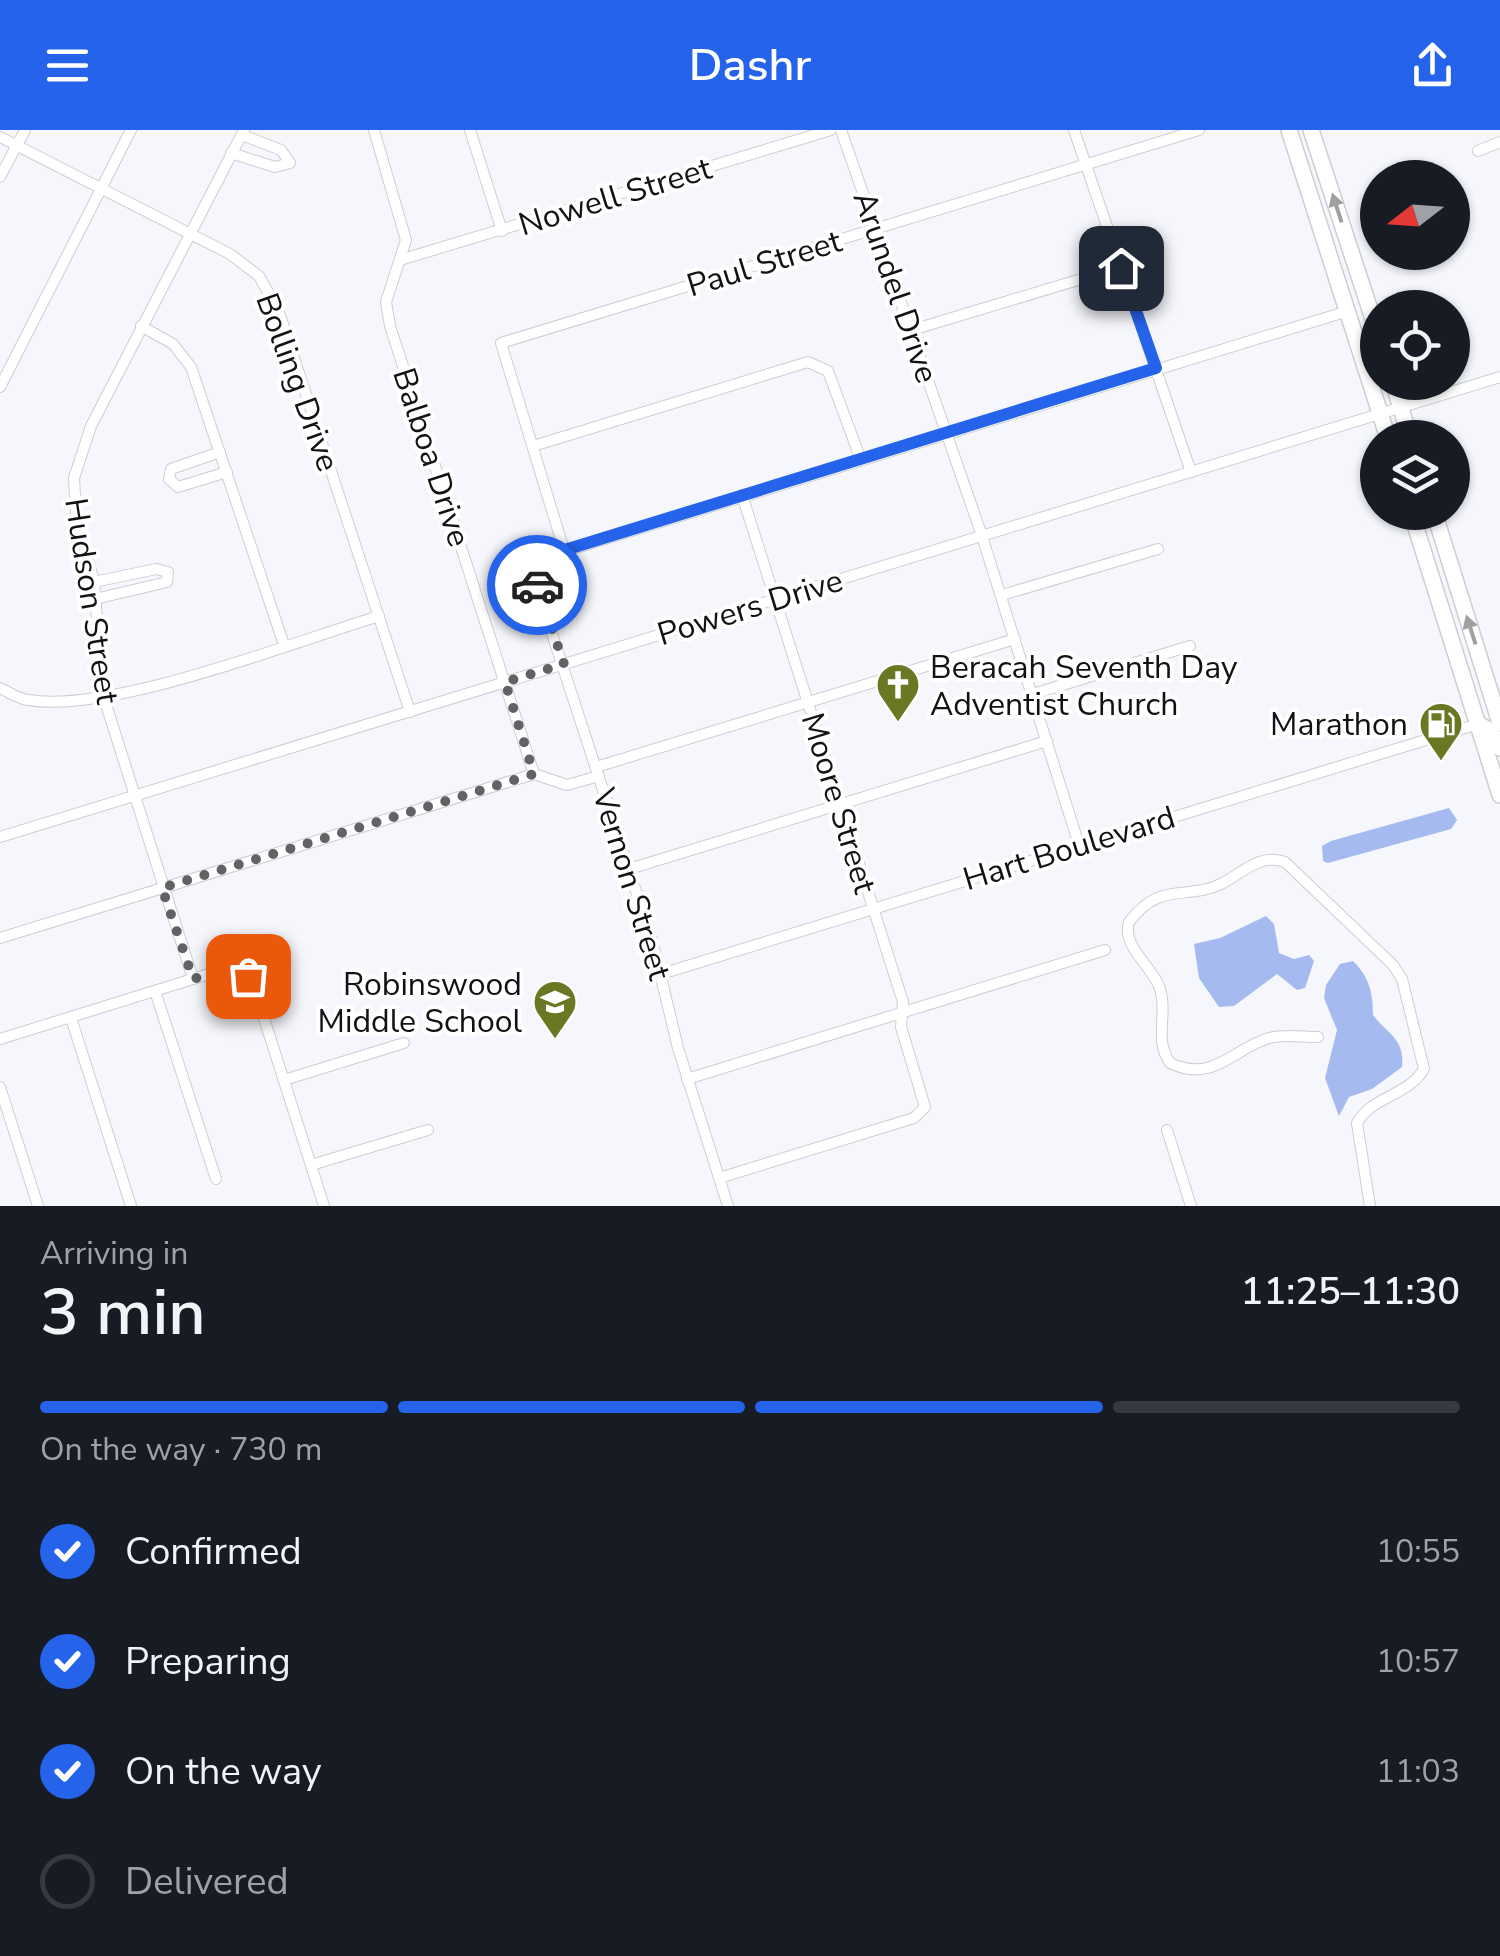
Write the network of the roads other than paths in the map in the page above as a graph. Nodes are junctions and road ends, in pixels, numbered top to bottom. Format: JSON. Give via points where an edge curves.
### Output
{"nodes":[{"id":1,"x":25,"y":130,"type":"edge"},
{"id":2,"x":132,"y":130,"type":"edge"},
{"id":3,"x":374,"y":130,"type":"edge"},
{"id":4,"x":470,"y":130,"type":"edge"},
{"id":5,"x":830,"y":130,"type":"edge"},
{"id":6,"x":841,"y":130,"type":"edge"},
{"id":7,"x":1074,"y":130,"type":"edge"},
{"id":8,"x":1199,"y":130,"type":"edge"},
{"id":9,"x":1289,"y":130,"type":"edge"},
{"id":10,"x":1311,"y":130,"type":"edge"},
{"id":11,"x":243,"y":132,"type":"edge"},
{"id":12,"x":0,"y":137,"type":"edge"},
{"id":13,"x":1500,"y":142,"type":"edge"},
{"id":14,"x":18,"y":146,"type":"junction"},
{"id":15,"x":1478,"y":151,"type":"dead end"},
{"id":16,"x":232,"y":153,"type":"junction"},
{"id":17,"x":1086,"y":165,"type":"junction"},
{"id":18,"x":0,"y":177,"type":"edge"},
{"id":19,"x":100,"y":187,"type":"junction"},
{"id":20,"x":876,"y":229,"type":"junction"},
{"id":21,"x":502,"y":231,"type":"junction"},
{"id":22,"x":189,"y":232,"type":"junction"},
{"id":23,"x":400,"y":260,"type":"junction"},
{"id":24,"x":1121,"y":268,"type":"junction"},
{"id":25,"x":1364,"y":290,"type":"edge"},
{"id":26,"x":1348,"y":311,"type":"junction"},
{"id":27,"x":141,"y":326,"type":"junction"},
{"id":28,"x":912,"y":330,"type":"junction"},
{"id":29,"x":1156,"y":368,"type":"junction"},
{"id":30,"x":1500,"y":377,"type":"edge"},
{"id":31,"x":0,"y":387,"type":"edge"},
{"id":32,"x":1399,"y":400,"type":"edge"},
{"id":33,"x":1401,"y":408,"type":"junction"},
{"id":34,"x":1380,"y":414,"type":"junction"},
{"id":35,"x":1382,"y":420,"type":"edge"},
{"id":36,"x":1405,"y":420,"type":"edge"},
{"id":37,"x":948,"y":433,"type":"junction"},
{"id":38,"x":533,"y":446,"type":"junction"},
{"id":39,"x":220,"y":452,"type":"junction"},
{"id":40,"x":861,"y":460,"type":"junction"},
{"id":41,"x":228,"y":472,"type":"junction"},
{"id":42,"x":1190,"y":472,"type":"junction"},
{"id":43,"x":742,"y":496,"type":"junction"},
{"id":44,"x":1417,"y":530,"type":"edge"},
{"id":45,"x":1440,"y":530,"type":"edge"},
{"id":46,"x":982,"y":535,"type":"junction"},
{"id":47,"x":1158,"y":548,"type":"dead end"},
{"id":48,"x":564,"y":550,"type":"junction"},
{"id":49,"x":94,"y":582,"type":"junction"},
{"id":50,"x":1002,"y":595,"type":"junction"},
{"id":51,"x":775,"y":599,"type":"junction"},
{"id":52,"x":95,"y":600,"type":"junction"},
{"id":53,"x":378,"y":616,"type":"junction"},
{"id":54,"x":1015,"y":639,"type":"junction"},
{"id":55,"x":284,"y":645,"type":"junction"},
{"id":56,"x":1190,"y":646,"type":"dead end"},
{"id":57,"x":1455,"y":651,"type":"junction"},
{"id":58,"x":564,"y":664,"type":"junction"},
{"id":59,"x":505,"y":682,"type":"junction"},
{"id":60,"x":0,"y":688,"type":"edge"},
{"id":61,"x":1032,"y":694,"type":"junction"},
{"id":62,"x":103,"y":696,"type":"junction"},
{"id":63,"x":808,"y":702,"type":"junction"},
{"id":64,"x":410,"y":712,"type":"junction"},
{"id":65,"x":1499,"y":719,"type":"edge"},
{"id":66,"x":1478,"y":724,"type":"junction"},
{"id":67,"x":1047,"y":741,"type":"junction"},
{"id":68,"x":1500,"y":748,"type":"edge"},
{"id":69,"x":598,"y":772,"type":"junction"},
{"id":70,"x":534,"y":774,"type":"junction"},
{"id":71,"x":1500,"y":795,"type":"edge"},
{"id":72,"x":133,"y":797,"type":"junction"},
{"id":73,"x":840,"y":806,"type":"junction"},
{"id":74,"x":0,"y":837,"type":"edge"},
{"id":75,"x":1078,"y":845,"type":"junction"},
{"id":76,"x":629,"y":868,"type":"junction"},
{"id":77,"x":162,"y":888,"type":"junction"},
{"id":78,"x":872,"y":908,"type":"junction"},
{"id":79,"x":0,"y":938,"type":"edge"},
{"id":80,"x":1106,"y":950,"type":"dead end"},
{"id":81,"x":662,"y":974,"type":"junction"},
{"id":82,"x":193,"y":979,"type":"junction"},
{"id":83,"x":155,"y":991,"type":"junction"},
{"id":84,"x":902,"y":1014,"type":"junction"},
{"id":85,"x":70,"y":1018,"type":"junction"},
{"id":86,"x":1318,"y":1036,"type":"dead end"},
{"id":87,"x":0,"y":1040,"type":"edge"},
{"id":88,"x":404,"y":1043,"type":"dead end"},
{"id":89,"x":686,"y":1079,"type":"junction"},
{"id":90,"x":284,"y":1080,"type":"junction"},
{"id":91,"x":0,"y":1087,"type":"edge"},
{"id":92,"x":428,"y":1130,"type":"dead end"},
{"id":93,"x":1167,"y":1130,"type":"dead end"},
{"id":94,"x":312,"y":1166,"type":"junction"},
{"id":95,"x":718,"y":1178,"type":"junction"},
{"id":96,"x":216,"y":1179,"type":"dead end"},
{"id":97,"x":1187,"y":1205,"type":"edge"},
{"id":98,"x":38,"y":1206,"type":"edge"},
{"id":99,"x":131,"y":1206,"type":"edge"},
{"id":100,"x":324,"y":1206,"type":"edge"},
{"id":101,"x":728,"y":1206,"type":"edge"},
{"id":102,"x":1370,"y":1206,"type":"edge"}],
"edges":[{"from":1,"to":14,"type":"street"},
{"from":2,"to":19,"type":"street"},
{"from":3,"to":23,"type":"street","name":"Balboa Drive","via":[[403,218]]},
{"from":4,"to":21,"type":"street"},
{"from":5,"to":21,"type":"street","name":"Nowell Street"},
{"from":6,"to":20,"type":"street","name":"Arundel Drive"},
{"from":7,"to":17,"type":"street"},
{"from":8,"to":17,"type":"street","name":"Paul Street"},
{"from":9,"to":26,"type":"highway"},
{"from":25,"to":10,"type":"highway","one_way":true},
{"from":11,"to":16,"type":"street","name":"Hudson Street"},
{"from":11,"to":16,"type":"street","via":[[282,150],[290,163],[275,167]]},
{"from":12,"to":14,"type":"street","name":"Bolling Drive"},
{"from":13,"to":15,"type":"street"},
{"from":14,"to":18,"type":"street"},
{"from":14,"to":19,"type":"street","name":"Bolling Drive"},
{"from":16,"to":22,"type":"street","name":"Hudson Street"},
{"from":17,"to":20,"type":"street","name":"Paul Street"},
{"from":17,"to":24,"type":"street"},
{"from":19,"to":22,"type":"street","name":"Bolling Drive"},
{"from":19,"to":31,"type":"street"},
{"from":20,"to":28,"type":"street","name":"Arundel Drive"},
{"from":20,"to":38,"type":"street","name":"Paul Street","via":[[501,343]]},
{"from":21,"to":23,"type":"street","name":"Nowell Street"},
{"from":22,"to":27,"type":"street","name":"Hudson Street"},
{"from":22,"to":53,"type":"street","name":"Bolling Drive","via":[[259,276],[279,312]]},
{"from":23,"to":59,"type":"street","name":"Balboa Drive","via":[[386,302],[390,326]]},
{"from":24,"to":28,"type":"street"},
{"from":24,"to":29,"type":"street"},
{"from":26,"to":29,"type":"street"},
{"from":26,"to":34,"type":"highway"},
{"from":27,"to":39,"type":"street","via":[[173,344],[191,367]]},
{"from":27,"to":49,"type":"street","name":"Hudson Street","via":[[91,426],[74,478],[76,515]]},
{"from":28,"to":37,"type":"street","name":"Arundel Drive"},
{"from":29,"to":37,"type":"street"},
{"from":29,"to":42,"type":"street"},
{"from":30,"to":33,"type":"street","name":"Powers Drive"},
{"from":32,"to":33,"type":"highway"},
{"from":33,"to":34,"type":"street","name":"Powers Drive"},
{"from":33,"to":36,"type":"highway"},
{"from":34,"to":35,"type":"highway"},
{"from":34,"to":42,"type":"street","name":"Powers Drive"},
{"from":37,"to":40,"type":"street"},
{"from":37,"to":46,"type":"street","name":"Arundel Drive"},
{"from":38,"to":40,"type":"street","via":[[808,362],[828,371]]},
{"from":38,"to":48,"type":"street"},
{"from":39,"to":41,"type":"street"},
{"from":39,"to":41,"type":"street","via":[[171,470],[169,479],[178,487]]},
{"from":40,"to":43,"type":"street"},
{"from":41,"to":55,"type":"street"},
{"from":42,"to":46,"type":"street","name":"Powers Drive"},
{"from":43,"to":48,"type":"street"},
{"from":43,"to":51,"type":"street","name":"Moore Street"},
{"from":44,"to":57,"type":"highway"},
{"from":65,"to":45,"type":"highway","one_way":true},
{"from":46,"to":50,"type":"street","name":"Arundel Drive"},
{"from":46,"to":51,"type":"street","name":"Powers Drive"},
{"from":47,"to":50,"type":"street"},
{"from":48,"to":58,"type":"street","name":"Vernon Street","via":[[534,564]]},
{"from":49,"to":52,"type":"street","name":"Hudson Street"},
{"from":49,"to":52,"type":"street","via":[[168,572],[167,582]]},
{"from":50,"to":54,"type":"street","name":"Arundel Drive"},
{"from":51,"to":58,"type":"street","name":"Powers Drive"},
{"from":51,"to":63,"type":"street","name":"Moore Street"},
{"from":52,"to":62,"type":"street","name":"Hudson Street"},
{"from":53,"to":55,"type":"street"},
{"from":53,"to":64,"type":"street","name":"Bolling Drive"},
{"from":54,"to":61,"type":"street","name":"Arundel Drive"},
{"from":54,"to":63,"type":"street"},
{"from":55,"to":62,"type":"street"},
{"from":56,"to":61,"type":"street"},
{"from":57,"to":65,"type":"highway","via":[[1484,708]]},
{"from":57,"to":66,"type":"highway"},
{"from":58,"to":59,"type":"street","name":"Powers Drive"},
{"from":58,"to":69,"type":"street","name":"Vernon Street"},
{"from":59,"to":64,"type":"street","name":"Powers Drive"},
{"from":59,"to":70,"type":"street","name":"Balboa Drive"},
{"from":60,"to":62,"type":"street","via":[[27,700]]},
{"from":61,"to":67,"type":"street","name":"Arundel Drive"},
{"from":62,"to":72,"type":"street","name":"Hudson Street"},
{"from":63,"to":69,"type":"street"},
{"from":63,"to":73,"type":"street","name":"Moore Street"},
{"from":64,"to":72,"type":"street","name":"Powers Drive"},
{"from":66,"to":68,"type":"highway"},
{"from":66,"to":71,"type":"highway"},
{"from":66,"to":75,"type":"street","name":"Hart Boulevard"},
{"from":67,"to":73,"type":"street"},
{"from":67,"to":75,"type":"street","name":"Arundel Drive"},
{"from":69,"to":70,"type":"street","via":[[567,785]]},
{"from":69,"to":76,"type":"street","name":"Vernon Street"},
{"from":70,"to":77,"type":"street"},
{"from":72,"to":74,"type":"street","name":"Powers Drive"},
{"from":72,"to":77,"type":"street","name":"Hudson Street"},
{"from":73,"to":76,"type":"street"},
{"from":73,"to":78,"type":"street","name":"Moore Street"},
{"from":75,"to":78,"type":"street","name":"Hart Boulevard"},
{"from":76,"to":81,"type":"street","name":"Vernon Street"},
{"from":77,"to":79,"type":"street"},
{"from":77,"to":82,"type":"street","name":"Hudson Street"},
{"from":78,"to":81,"type":"street","name":"Hart Boulevard"},
{"from":78,"to":84,"type":"street","name":"Moore Street"},
{"from":80,"to":84,"type":"street"},
{"from":81,"to":89,"type":"street","name":"Vernon Street"},
{"from":82,"to":83,"type":"street"},
{"from":82,"to":90,"type":"street","via":[[226,969],[242,972],[254,986]]},
{"from":83,"to":85,"type":"street"},
{"from":83,"to":96,"type":"street"},
{"from":84,"to":89,"type":"street"},
{"from":84,"to":95,"type":"street","name":"Moore Street","via":[[924,1112]]},
{"from":85,"to":87,"type":"street"},
{"from":85,"to":99,"type":"street"},
{"from":86,"to":102,"type":"street","via":[[1262,1040],[1222,1064],[1170,1063],[1160,1043],[1162,994],[1129,939],[1128,922],[1165,892],[1209,888],[1274,858],[1393,965],[1424,1069],[1407,1088],[1370,1106],[1358,1124]]},
{"from":88,"to":90,"type":"street"},
{"from":89,"to":95,"type":"street","name":"Vernon Street"},
{"from":90,"to":94,"type":"street"},
{"from":91,"to":98,"type":"street"},
{"from":92,"to":94,"type":"street"},
{"from":93,"to":97,"type":"street"},
{"from":94,"to":100,"type":"street"},
{"from":95,"to":101,"type":"street","name":"Vernon Street"}]}
